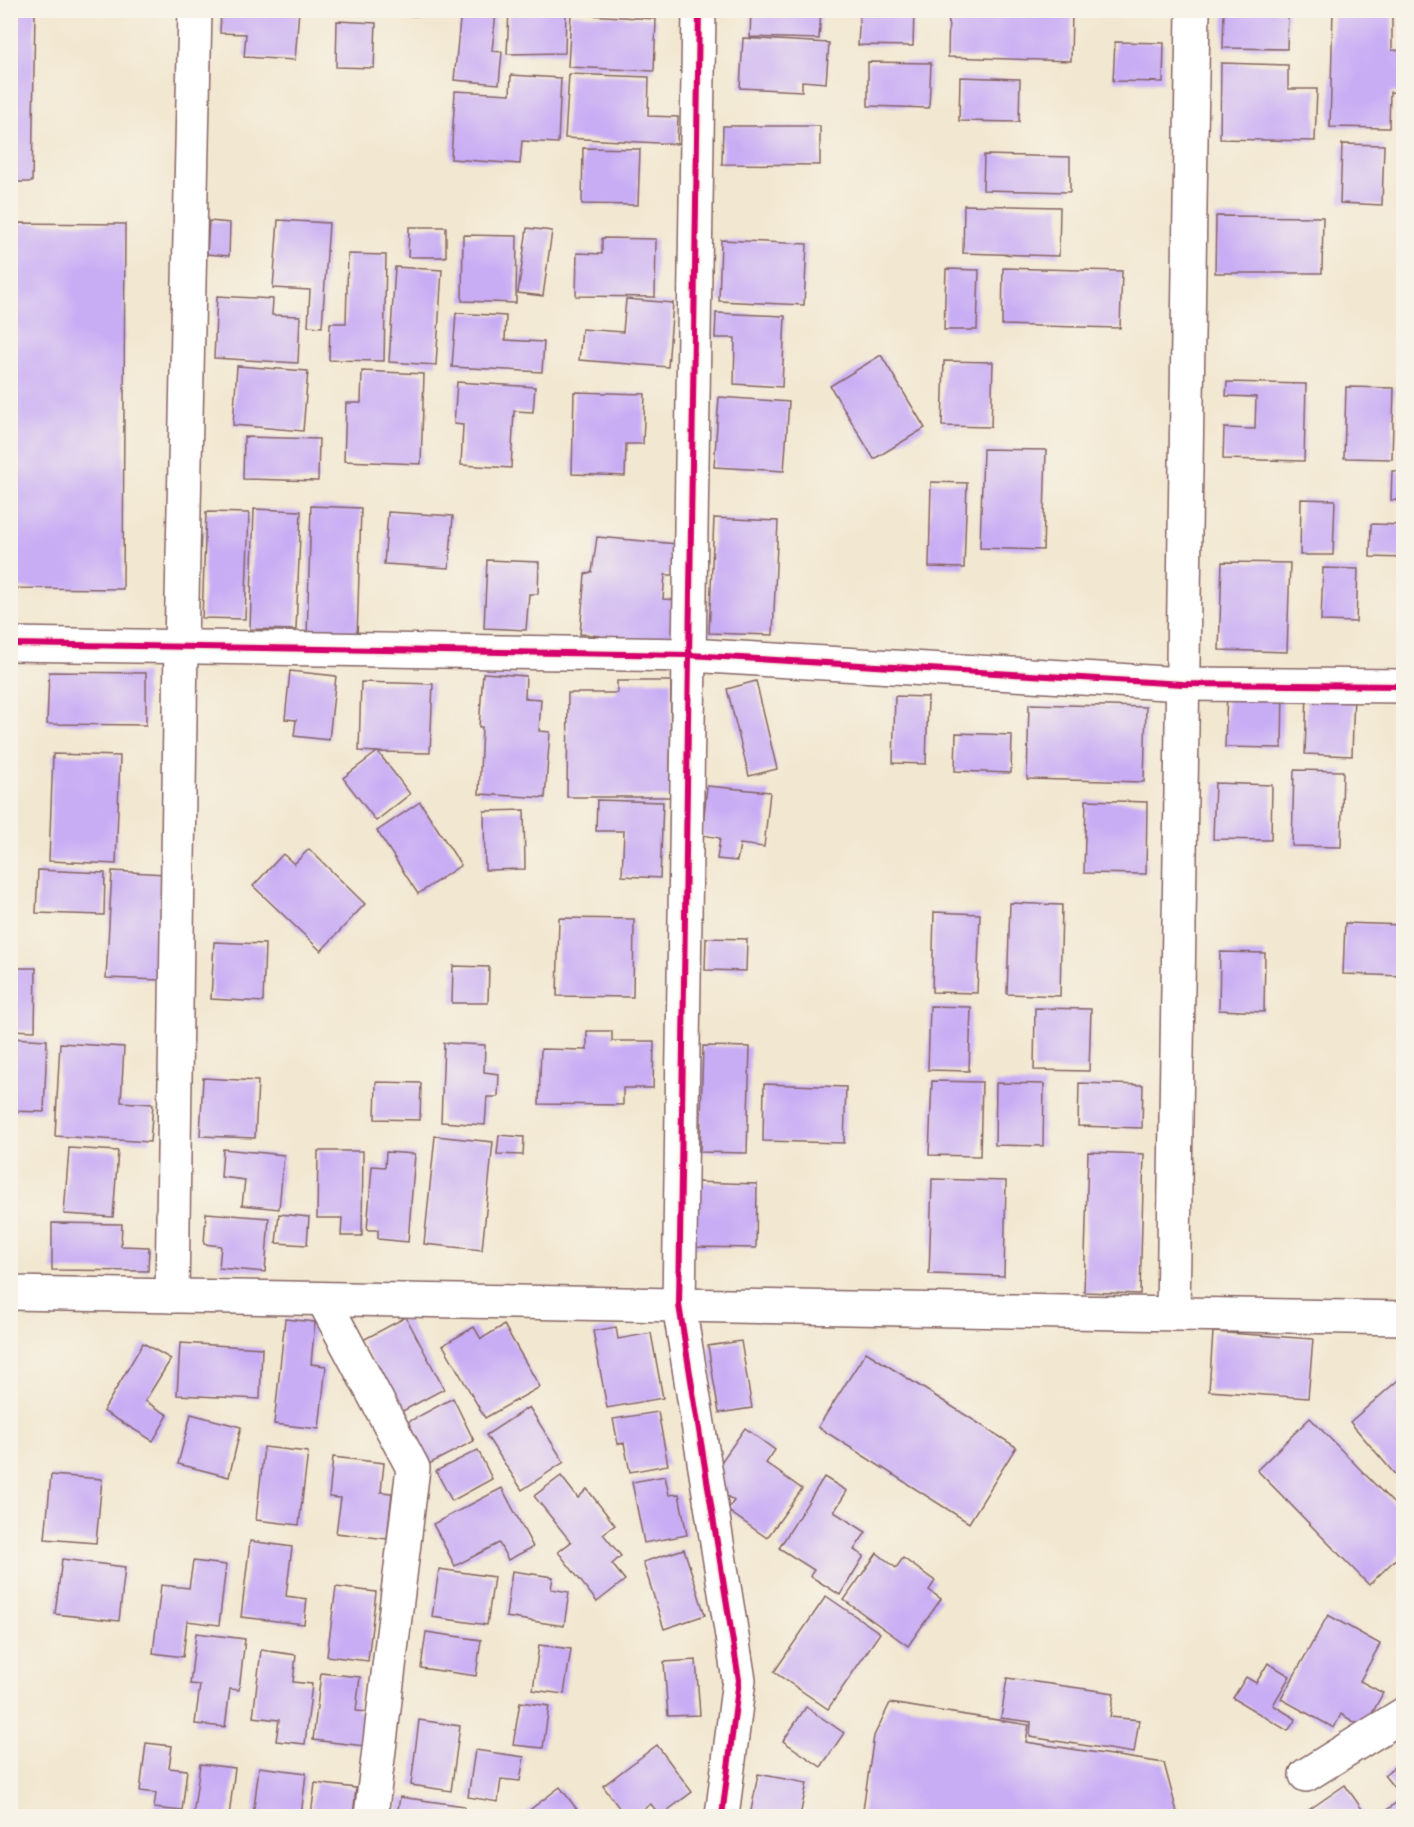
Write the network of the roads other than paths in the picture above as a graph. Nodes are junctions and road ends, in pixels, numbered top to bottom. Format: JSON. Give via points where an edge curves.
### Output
{"nodes":[{"id":1,"x":195,"y":10,"type":"edge"},
{"id":2,"x":699,"y":10,"type":"edge"},
{"id":3,"x":1193,"y":10,"type":"edge"},
{"id":4,"x":10,"y":644,"type":"edge"},
{"id":5,"x":181,"y":645,"type":"junction"},
{"id":6,"x":689,"y":655,"type":"junction"},
{"id":7,"x":1183,"y":684,"type":"junction"},
{"id":8,"x":1404,"y":686,"type":"edge"},
{"id":9,"x":10,"y":1293,"type":"edge"},
{"id":10,"x":172,"y":1296,"type":"junction"},
{"id":11,"x":323,"y":1299,"type":"junction"},
{"id":12,"x":679,"y":1305,"type":"junction"},
{"id":13,"x":1173,"y":1314,"type":"junction"},
{"id":14,"x":1404,"y":1318,"type":"edge"},
{"id":15,"x":1404,"y":1713,"type":"edge"},
{"id":16,"x":1306,"y":1775,"type":"dead end"},
{"id":17,"x":371,"y":1816,"type":"edge"},
{"id":18,"x":722,"y":1816,"type":"edge"}],
"edges":[{"from":1,"to":5,"type":"street"},
{"from":2,"to":6,"type":"street"},
{"from":3,"to":7,"type":"street"},
{"from":4,"to":5,"type":"street"},
{"from":5,"to":6,"type":"street"},
{"from":5,"to":10,"type":"street"},
{"from":6,"to":7,"type":"street"},
{"from":6,"to":12,"type":"street"},
{"from":7,"to":8,"type":"street"},
{"from":7,"to":13,"type":"street"},
{"from":9,"to":10,"type":"street"},
{"from":10,"to":11,"type":"street"},
{"from":11,"to":12,"type":"street"},
{"from":11,"to":17,"type":"street","via":[[413,1468]]},
{"from":12,"to":13,"type":"street"},
{"from":12,"to":18,"type":"street","via":[[739,1680]]},
{"from":13,"to":14,"type":"street"},
{"from":15,"to":16,"type":"street"}]}
